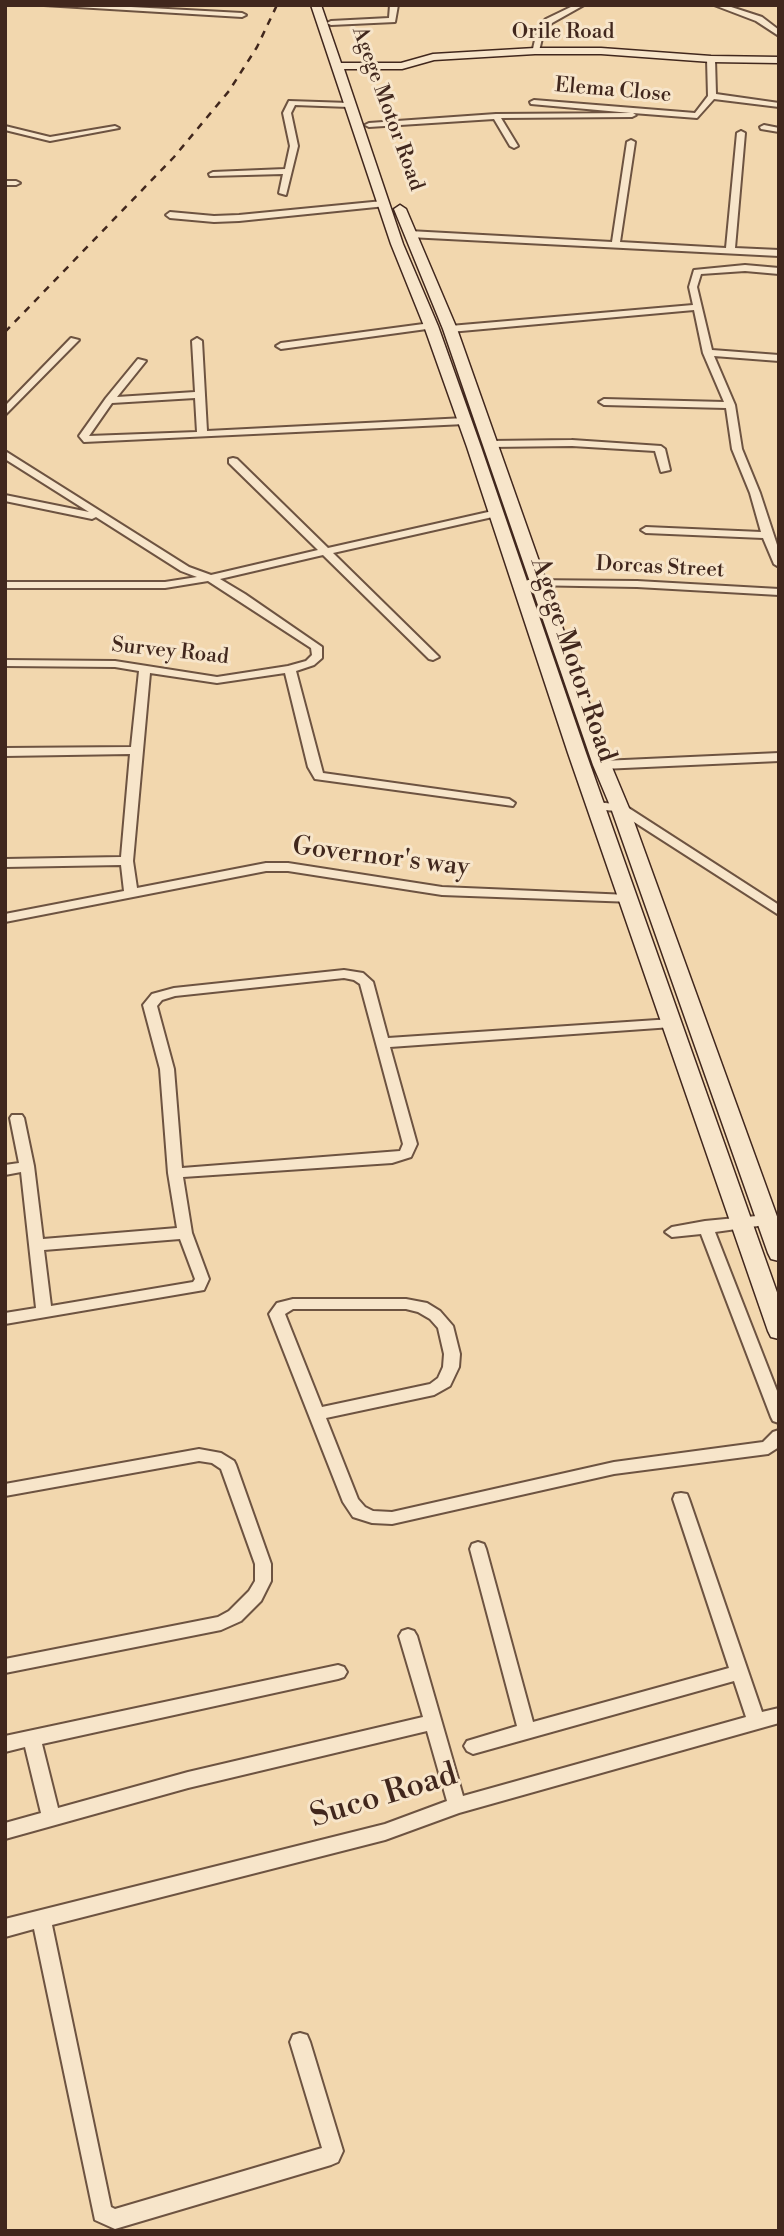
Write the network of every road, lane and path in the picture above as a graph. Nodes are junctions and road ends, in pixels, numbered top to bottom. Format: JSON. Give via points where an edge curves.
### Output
{"nodes":[{"id":1,"x":47,"y":5,"type":"edge"},
{"id":2,"x":316,"y":5,"type":"edge"},
{"id":3,"x":327,"y":5,"type":"edge"},
{"id":4,"x":394,"y":5,"type":"edge"},
{"id":5,"x":581,"y":5,"type":"edge"},
{"id":6,"x":717,"y":5,"type":"edge"},
{"id":7,"x":203,"y":9,"type":"edge"},
{"id":8,"x":242,"y":15,"type":"dead end"},
{"id":9,"x":331,"y":23,"type":"junction"},
{"id":10,"x":779,"y":34,"type":"edge"},
{"id":11,"x":535,"y":51,"type":"junction"},
{"id":12,"x":711,"y":59,"type":"junction"},
{"id":13,"x":779,"y":60,"type":"edge"},
{"id":14,"x":341,"y":66,"type":"junction"},
{"id":15,"x":712,"y":96,"type":"junction"},
{"id":16,"x":534,"y":102,"type":"dead end"},
{"id":17,"x":349,"y":105,"type":"junction"},
{"id":18,"x":779,"y":105,"type":"edge"},
{"id":19,"x":632,"y":115,"type":"dead end"},
{"id":20,"x":496,"y":116,"type":"junction"},
{"id":21,"x":369,"y":125,"type":"junction"},
{"id":22,"x":764,"y":127,"type":"dead end"},
{"id":23,"x":5,"y":128,"type":"edge"},
{"id":24,"x":115,"y":128,"type":"dead end"},
{"id":25,"x":779,"y":130,"type":"edge"},
{"id":26,"x":741,"y":133,"type":"dead end"},
{"id":27,"x":631,"y":142,"type":"dead end"},
{"id":28,"x":514,"y":146,"type":"dead end"},
{"id":29,"x":288,"y":171,"type":"junction"},
{"id":30,"x":212,"y":174,"type":"dead end"},
{"id":31,"x":5,"y":183,"type":"edge"},
{"id":32,"x":16,"y":183,"type":"dead end"},
{"id":33,"x":283,"y":194,"type":"dead end"},
{"id":34,"x":383,"y":204,"type":"junction"},
{"id":35,"x":170,"y":215,"type":"dead end"},
{"id":36,"x":409,"y":233,"type":"junction"},
{"id":37,"x":616,"y":243,"type":"junction"},
{"id":38,"x":730,"y":250,"type":"junction"},
{"id":39,"x":779,"y":253,"type":"edge"},
{"id":40,"x":779,"y":271,"type":"edge"},
{"id":41,"x":698,"y":307,"type":"junction"},
{"id":42,"x":431,"y":326,"type":"junction"},
{"id":43,"x":447,"y":339,"type":"junction"},
{"id":44,"x":74,"y":340,"type":"dead end"},
{"id":45,"x":197,"y":341,"type":"dead end"},
{"id":46,"x":281,"y":346,"type":"dead end"},
{"id":47,"x":708,"y":354,"type":"junction"},
{"id":48,"x":779,"y":358,"type":"edge"},
{"id":49,"x":141,"y":361,"type":"dead end"},
{"id":50,"x":462,"y":390,"type":"junction"},
{"id":51,"x":200,"y":395,"type":"junction"},
{"id":52,"x":109,"y":400,"type":"junction"},
{"id":53,"x":604,"y":402,"type":"dead end"},
{"id":54,"x":730,"y":405,"type":"junction"},
{"id":55,"x":5,"y":412,"type":"edge"},
{"id":56,"x":465,"y":421,"type":"junction"},
{"id":57,"x":202,"y":434,"type":"junction"},
{"id":58,"x":490,"y":444,"type":"junction"},
{"id":59,"x":7,"y":458,"type":"edge"},
{"id":60,"x":233,"y":461,"type":"dead end"},
{"id":61,"x":665,"y":471,"type":"dead end"},
{"id":62,"x":5,"y":498,"type":"edge"},
{"id":63,"x":496,"y":513,"type":"junction"},
{"id":64,"x":103,"y":519,"type":"junction"},
{"id":65,"x":646,"y":530,"type":"dead end"},
{"id":66,"x":767,"y":536,"type":"junction"},
{"id":67,"x":324,"y":552,"type":"junction"},
{"id":68,"x":779,"y":564,"type":"edge"},
{"id":69,"x":210,"y":578,"type":"junction"},
{"id":70,"x":540,"y":583,"type":"junction"},
{"id":71,"x":519,"y":584,"type":"junction"},
{"id":72,"x":5,"y":585,"type":"edge"},
{"id":73,"x":777,"y":592,"type":"edge"},
{"id":74,"x":779,"y":604,"type":"edge"},
{"id":75,"x":433,"y":657,"type":"dead end"},
{"id":76,"x":5,"y":663,"type":"edge"},
{"id":77,"x":145,"y":668,"type":"junction"},
{"id":78,"x":290,"y":669,"type":"junction"},
{"id":79,"x":135,"y":750,"type":"junction"},
{"id":80,"x":5,"y":752,"type":"edge"},
{"id":81,"x":779,"y":757,"type":"edge"},
{"id":82,"x":602,"y":765,"type":"junction"},
{"id":83,"x":509,"y":803,"type":"dead end"},
{"id":84,"x":596,"y":806,"type":"junction"},
{"id":85,"x":620,"y":808,"type":"junction"},
{"id":86,"x":127,"y":861,"type":"junction"},
{"id":87,"x":5,"y":863,"type":"edge"},
{"id":88,"x":131,"y":893,"type":"junction"},
{"id":89,"x":629,"y":899,"type":"junction"},
{"id":90,"x":779,"y":911,"type":"edge"},
{"id":91,"x":5,"y":918,"type":"edge"},
{"id":92,"x":672,"y":1023,"type":"junction"},
{"id":93,"x":384,"y":1044,"type":"junction"},
{"id":94,"x":17,"y":1118,"type":"dead end"},
{"id":95,"x":27,"y":1167,"type":"junction"},
{"id":96,"x":5,"y":1170,"type":"edge"},
{"id":97,"x":175,"y":1174,"type":"junction"},
{"id":98,"x":767,"y":1220,"type":"junction"},
{"id":99,"x":743,"y":1222,"type":"junction"},
{"id":100,"x":705,"y":1226,"type":"junction"},
{"id":101,"x":672,"y":1232,"type":"dead end"},
{"id":102,"x":185,"y":1233,"type":"junction"},
{"id":103,"x":37,"y":1245,"type":"junction"},
{"id":104,"x":779,"y":1253,"type":"edge"},
{"id":105,"x":44,"y":1313,"type":"junction"},
{"id":106,"x":5,"y":1319,"type":"edge"},
{"id":107,"x":779,"y":1331,"type":"edge"},
{"id":108,"x":317,"y":1413,"type":"junction"},
{"id":109,"x":779,"y":1417,"type":"edge"},
{"id":110,"x":779,"y":1436,"type":"edge"},
{"id":111,"x":5,"y":1490,"type":"edge"},
{"id":112,"x":681,"y":1499,"type":"dead end"},
{"id":113,"x":478,"y":1549,"type":"dead end"},
{"id":114,"x":408,"y":1636,"type":"dead end"},
{"id":115,"x":5,"y":1666,"type":"edge"},
{"id":116,"x":338,"y":1672,"type":"dead end"},
{"id":117,"x":741,"y":1672,"type":"junction"},
{"id":118,"x":779,"y":1715,"type":"edge"},
{"id":119,"x":756,"y":1721,"type":"junction"},
{"id":120,"x":432,"y":1722,"type":"junction"},
{"id":121,"x":527,"y":1731,"type":"junction"},
{"id":122,"x":32,"y":1738,"type":"junction"},
{"id":123,"x":5,"y":1744,"type":"edge"},
{"id":124,"x":473,"y":1746,"type":"dead end"},
{"id":125,"x":457,"y":1805,"type":"junction"},
{"id":126,"x":51,"y":1818,"type":"junction"},
{"id":127,"x":5,"y":1831,"type":"edge"},
{"id":128,"x":41,"y":1919,"type":"junction"},
{"id":129,"x":5,"y":1928,"type":"edge"},
{"id":130,"x":300,"y":2042,"type":"dead end"}],
"edges":[{"from":1,"to":7,"type":"street"},
{"from":2,"to":14,"type":"main road","name":"Agege Motor Road"},
{"from":3,"to":9,"type":"main road","name":"Agege Motor Road"},
{"from":4,"to":9,"type":"street","via":[[392,20]]},
{"from":5,"to":11,"type":"street","via":[[549,21],[541,29]]},
{"from":6,"to":10,"type":"street","via":[[759,19]]},
{"from":7,"to":8,"type":"street"},
{"from":9,"to":14,"type":"main road","name":"Agege Motor Road"},
{"from":11,"to":12,"type":"main road","name":"Orile Road"},
{"from":11,"to":14,"type":"main road","name":"Orile Road","via":[[433,57],[402,66]]},
{"from":12,"to":13,"type":"main road","name":"Orile Road"},
{"from":12,"to":15,"type":"street"},
{"from":14,"to":17,"type":"main road","name":"Agege Motor Road"},
{"from":14,"to":21,"type":"main road","name":"Agege Motor Road"},
{"from":15,"to":16,"type":"street","name":"Elema Close","via":[[697,116]]},
{"from":15,"to":18,"type":"street"},
{"from":17,"to":29,"type":"street","via":[[292,103],[288,113],[294,146]]},
{"from":17,"to":34,"type":"main road","name":"Agege Motor Road"},
{"from":19,"to":20,"type":"street"},
{"from":20,"to":21,"type":"street"},
{"from":20,"to":28,"type":"street"},
{"from":21,"to":36,"type":"main road","name":"Agege Motor Road"},
{"from":22,"to":25,"type":"street"},
{"from":23,"to":24,"type":"street","via":[[50,139]]},
{"from":26,"to":38,"type":"street"},
{"from":27,"to":37,"type":"street"},
{"from":29,"to":30,"type":"street"},
{"from":29,"to":33,"type":"street"},
{"from":31,"to":32,"type":"street"},
{"from":34,"to":35,"type":"street","via":[[239,218]]},
{"from":34,"to":42,"type":"main road","name":"Agege Motor Road"},
{"from":36,"to":37,"type":"street"},
{"from":36,"to":43,"type":"main road","name":"Agege Motor Road"},
{"from":37,"to":38,"type":"street"},
{"from":38,"to":39,"type":"street"},
{"from":40,"to":41,"type":"street","via":[[697,272],[693,287]]},
{"from":41,"to":43,"type":"street"},
{"from":41,"to":47,"type":"street"},
{"from":42,"to":43,"type":"main road","name":"Agege Motor Road"},
{"from":42,"to":46,"type":"street"},
{"from":43,"to":50,"type":"main road","name":"Agege Motor Road"},
{"from":44,"to":55,"type":"street"},
{"from":45,"to":51,"type":"street"},
{"from":47,"to":48,"type":"street"},
{"from":47,"to":54,"type":"street"},
{"from":49,"to":52,"type":"street"},
{"from":50,"to":56,"type":"main road","name":"Agege Motor Road"},
{"from":50,"to":58,"type":"main road","name":"Agege Motor Road"},
{"from":51,"to":52,"type":"street"},
{"from":51,"to":57,"type":"street"},
{"from":52,"to":57,"type":"street","via":[[84,436],[87,440]]},
{"from":53,"to":54,"type":"street"},
{"from":54,"to":66,"type":"street","via":[[737,449]]},
{"from":56,"to":57,"type":"street"},
{"from":56,"to":63,"type":"main road","name":"Agege Motor Road"},
{"from":58,"to":61,"type":"street","via":[[657,448]]},
{"from":58,"to":70,"type":"main road","name":"Agege Motor Road"},
{"from":59,"to":64,"type":"street"},
{"from":60,"to":67,"type":"street"},
{"from":62,"to":64,"type":"street"},
{"from":63,"to":67,"type":"street"},
{"from":63,"to":71,"type":"main road","name":"Agege Motor Road"},
{"from":64,"to":69,"type":"street","via":[[186,569]]},
{"from":65,"to":66,"type":"street"},
{"from":66,"to":68,"type":"street"},
{"from":67,"to":69,"type":"street"},
{"from":67,"to":75,"type":"street"},
{"from":69,"to":72,"type":"street","via":[[157,586]]},
{"from":69,"to":78,"type":"street","name":"Survey Road","via":[[316,648],[318,656],[310,663]]},
{"from":70,"to":71,"type":"street","name":"Dorcas Street"},
{"from":70,"to":73,"type":"street","name":"Dorcas Street"},
{"from":70,"to":82,"type":"main road","name":"Agege Motor Road"},
{"from":71,"to":84,"type":"main road","name":"Agege Motor Road"},
{"from":73,"to":74,"type":"street"},
{"from":76,"to":77,"type":"street","name":"Survey Road"},
{"from":77,"to":78,"type":"street","name":"Survey Road","via":[[217,680]]},
{"from":77,"to":79,"type":"street"},
{"from":78,"to":83,"type":"street","via":[[319,775]]},
{"from":79,"to":80,"type":"street"},
{"from":79,"to":86,"type":"street"},
{"from":81,"to":82,"type":"street"},
{"from":82,"to":85,"type":"main road","name":"Agege Motor Road"},
{"from":84,"to":85,"type":"street"},
{"from":84,"to":89,"type":"main road","name":"Agege Motor Road"},
{"from":85,"to":90,"type":"street"},
{"from":85,"to":98,"type":"main road","name":"Agege Motor Road"},
{"from":86,"to":87,"type":"street"},
{"from":86,"to":88,"type":"street"},
{"from":88,"to":89,"type":"street","name":"Governor's way","via":[[266,867],[288,867],[442,891]]},
{"from":88,"to":91,"type":"street","name":"Governor's way"},
{"from":89,"to":92,"type":"main road","name":"Agege Motor Road"},
{"from":92,"to":93,"type":"street"},
{"from":92,"to":99,"type":"main road","name":"Agege Motor Road"},
{"from":93,"to":97,"type":"street","via":[[410,1144],[406,1154]]},
{"from":93,"to":97,"type":"street","via":[[366,982],[358,976],[187,990],[157,997],[150,1005],[167,1069]]},
{"from":94,"to":95,"type":"street"},
{"from":95,"to":96,"type":"street"},
{"from":95,"to":103,"type":"street"},
{"from":97,"to":102,"type":"street"},
{"from":98,"to":99,"type":"street"},
{"from":98,"to":104,"type":"main road","name":"Agege Motor Road"},
{"from":99,"to":100,"type":"street"},
{"from":99,"to":107,"type":"main road","name":"Agege Motor Road"},
{"from":100,"to":101,"type":"street"},
{"from":100,"to":109,"type":"street"},
{"from":102,"to":103,"type":"street"},
{"from":102,"to":105,"type":"street","via":[[202,1279],[199,1286]]},
{"from":103,"to":105,"type":"street"},
{"from":105,"to":106,"type":"street"},
{"from":108,"to":108,"type":"street","via":[[434,1389],[451,1367],[444,1325],[422,1307],[406,1304],[282,1307],[277,1314]]},
{"from":108,"to":110,"type":"street","via":[[351,1502],[359,1512],[392,1518],[614,1468],[768,1448]]},
{"from":111,"to":115,"type":"street","via":[[199,1455],[215,1457],[228,1465],[263,1564],[263,1581],[255,1596],[235,1616],[220,1623]]},
{"from":112,"to":117,"type":"street"},
{"from":113,"to":121,"type":"street"},
{"from":114,"to":120,"type":"street"},
{"from":116,"to":122,"type":"street"},
{"from":117,"to":119,"type":"street"},
{"from":117,"to":121,"type":"street"},
{"from":118,"to":119,"type":"street","name":"Suco Road"},
{"from":119,"to":125,"type":"street","name":"Suco Road"},
{"from":120,"to":125,"type":"street"},
{"from":120,"to":126,"type":"street"},
{"from":121,"to":124,"type":"street"},
{"from":122,"to":123,"type":"street"},
{"from":122,"to":126,"type":"street"},
{"from":125,"to":128,"type":"street","name":"Suco Road","via":[[385,1832]]},
{"from":126,"to":127,"type":"street"},
{"from":128,"to":129,"type":"street","name":"Suco Road"},
{"from":128,"to":130,"type":"street","via":[[102,2213],[115,2219],[331,2155],[331,2139]]}]}
